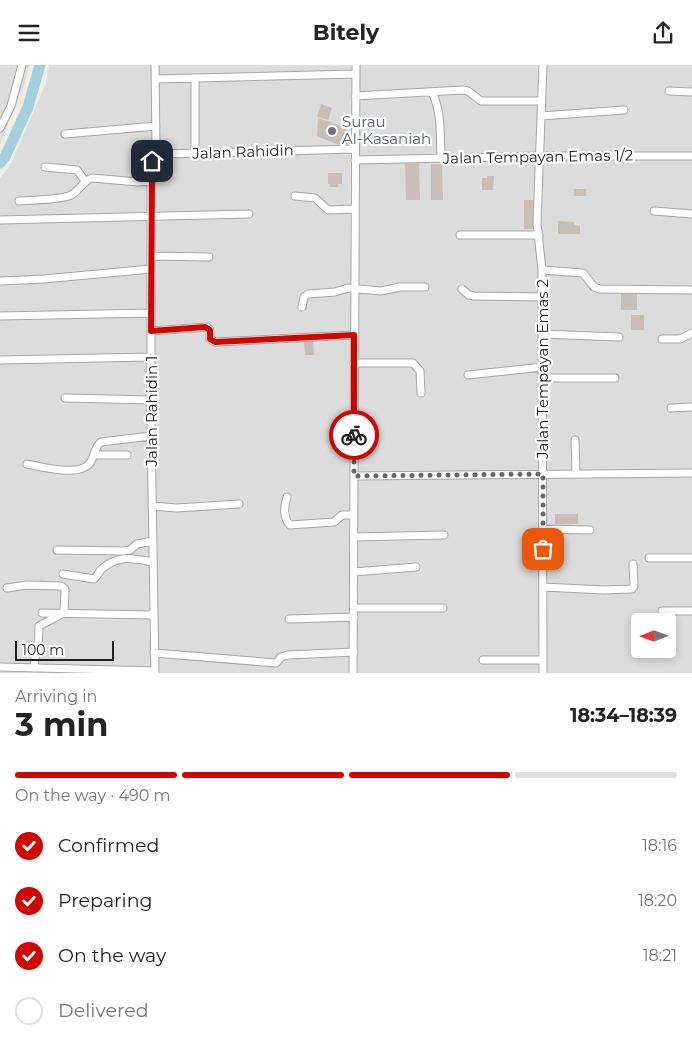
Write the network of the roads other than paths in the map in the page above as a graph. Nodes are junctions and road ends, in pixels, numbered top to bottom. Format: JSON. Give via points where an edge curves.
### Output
{"nodes":[{"id":1,"x":22,"y":65,"type":"edge"},
{"id":2,"x":155,"y":65,"type":"edge"},
{"id":3,"x":356,"y":65,"type":"edge"},
{"id":4,"x":543,"y":65,"type":"edge"},
{"id":5,"x":356,"y":73,"type":"junction"},
{"id":6,"x":195,"y":78,"type":"junction"},
{"id":7,"x":155,"y":79,"type":"junction"},
{"id":8,"x":669,"y":91,"type":"dead end"},
{"id":9,"x":432,"y":92,"type":"junction"},
{"id":10,"x":692,"y":92,"type":"edge"},
{"id":11,"x":355,"y":96,"type":"junction"},
{"id":12,"x":542,"y":101,"type":"junction"},
{"id":13,"x":624,"y":110,"type":"dead end"},
{"id":14,"x":541,"y":116,"type":"junction"},
{"id":15,"x":156,"y":126,"type":"junction"},
{"id":16,"x":0,"y":128,"type":"edge"},
{"id":17,"x":65,"y":134,"type":"dead end"},
{"id":18,"x":355,"y":149,"type":"junction"},
{"id":19,"x":159,"y":153,"type":"junction"},
{"id":20,"x":195,"y":154,"type":"junction"},
{"id":21,"x":540,"y":156,"type":"junction"},
{"id":22,"x":692,"y":156,"type":"edge"},
{"id":23,"x":440,"y":158,"type":"junction"},
{"id":24,"x":355,"y":160,"type":"junction"},
{"id":25,"x":45,"y":167,"type":"dead end"},
{"id":26,"x":86,"y":181,"type":"junction"},
{"id":27,"x":151,"y":181,"type":"junction"},
{"id":28,"x":295,"y":196,"type":"dead end"},
{"id":29,"x":19,"y":201,"type":"dead end"},
{"id":30,"x":355,"y":209,"type":"junction"},
{"id":31,"x":654,"y":211,"type":"dead end"},
{"id":32,"x":249,"y":214,"type":"dead end"},
{"id":33,"x":692,"y":214,"type":"edge"},
{"id":34,"x":151,"y":215,"type":"junction"},
{"id":35,"x":0,"y":220,"type":"edge"},
{"id":36,"x":460,"y":235,"type":"dead end"},
{"id":37,"x":539,"y":235,"type":"junction"},
{"id":38,"x":151,"y":256,"type":"junction"},
{"id":39,"x":209,"y":257,"type":"dead end"},
{"id":40,"x":151,"y":269,"type":"junction"},
{"id":41,"x":542,"y":271,"type":"junction"},
{"id":42,"x":0,"y":281,"type":"edge"},
{"id":43,"x":355,"y":287,"type":"junction"},
{"id":44,"x":425,"y":287,"type":"dead end"},
{"id":45,"x":462,"y":289,"type":"dead end"},
{"id":46,"x":692,"y":290,"type":"edge"},
{"id":47,"x":542,"y":297,"type":"junction"},
{"id":48,"x":302,"y":307,"type":"dead end"},
{"id":49,"x":151,"y":313,"type":"junction"},
{"id":50,"x":0,"y":316,"type":"edge"},
{"id":51,"x":151,"y":331,"type":"junction"},
{"id":52,"x":692,"y":333,"type":"edge"},
{"id":53,"x":354,"y":335,"type":"junction"},
{"id":54,"x":542,"y":335,"type":"junction"},
{"id":55,"x":619,"y":337,"type":"dead end"},
{"id":56,"x":662,"y":339,"type":"dead end"},
{"id":57,"x":151,"y":357,"type":"junction"},
{"id":58,"x":0,"y":360,"type":"edge"},
{"id":59,"x":354,"y":363,"type":"junction"},
{"id":60,"x":542,"y":367,"type":"junction"},
{"id":61,"x":468,"y":375,"type":"dead end"},
{"id":62,"x":543,"y":378,"type":"junction"},
{"id":63,"x":615,"y":378,"type":"dead end"},
{"id":64,"x":422,"y":393,"type":"dead end"},
{"id":65,"x":65,"y":398,"type":"dead end"},
{"id":66,"x":151,"y":400,"type":"junction"},
{"id":67,"x":692,"y":407,"type":"edge"},
{"id":68,"x":671,"y":408,"type":"dead end"},
{"id":69,"x":151,"y":436,"type":"junction"},
{"id":70,"x":575,"y":440,"type":"dead end"},
{"id":71,"x":94,"y":455,"type":"junction"},
{"id":72,"x":127,"y":455,"type":"dead end"},
{"id":73,"x":27,"y":464,"type":"dead end"},
{"id":74,"x":692,"y":473,"type":"edge"},
{"id":75,"x":543,"y":474,"type":"junction"},
{"id":76,"x":576,"y":474,"type":"junction"},
{"id":77,"x":354,"y":476,"type":"junction"},
{"id":78,"x":287,"y":497,"type":"dead end"},
{"id":79,"x":239,"y":504,"type":"dead end"},
{"id":80,"x":152,"y":506,"type":"junction"},
{"id":81,"x":354,"y":515,"type":"junction"},
{"id":82,"x":544,"y":529,"type":"junction"},
{"id":83,"x":590,"y":530,"type":"dead end"},
{"id":84,"x":444,"y":535,"type":"dead end"},
{"id":85,"x":354,"y":537,"type":"junction"},
{"id":86,"x":153,"y":541,"type":"junction"},
{"id":87,"x":57,"y":550,"type":"dead end"},
{"id":88,"x":649,"y":558,"type":"dead end"},
{"id":89,"x":692,"y":558,"type":"edge"},
{"id":90,"x":153,"y":562,"type":"junction"},
{"id":91,"x":633,"y":564,"type":"dead end"},
{"id":92,"x":416,"y":567,"type":"dead end"},
{"id":93,"x":354,"y":572,"type":"junction"},
{"id":94,"x":63,"y":574,"type":"dead end"},
{"id":95,"x":543,"y":587,"type":"junction"},
{"id":96,"x":7,"y":588,"type":"dead end"},
{"id":97,"x":354,"y":608,"type":"junction"},
{"id":98,"x":442,"y":608,"type":"dead end"},
{"id":99,"x":662,"y":611,"type":"dead end"},
{"id":100,"x":692,"y":611,"type":"edge"},
{"id":101,"x":42,"y":613,"type":"dead end"},
{"id":102,"x":64,"y":613,"type":"junction"},
{"id":103,"x":154,"y":615,"type":"junction"},
{"id":104,"x":354,"y":617,"type":"junction"},
{"id":105,"x":289,"y":619,"type":"dead end"},
{"id":106,"x":354,"y":651,"type":"junction"},
{"id":107,"x":154,"y":653,"type":"junction"},
{"id":108,"x":483,"y":660,"type":"dead end"},
{"id":109,"x":543,"y":660,"type":"junction"},
{"id":110,"x":0,"y":667,"type":"edge"},
{"id":111,"x":34,"y":668,"type":"junction"},
{"id":112,"x":155,"y":672,"type":"edge"},
{"id":113,"x":354,"y":673,"type":"edge"},
{"id":114,"x":543,"y":673,"type":"edge"}],
"edges":[{"from":1,"to":16,"type":"street"},
{"from":2,"to":7,"type":"street"},
{"from":3,"to":5,"type":"street"},
{"from":4,"to":12,"type":"street","name":"Jalan Tempayan Emas 2"},
{"from":5,"to":6,"type":"street"},
{"from":5,"to":11,"type":"street"},
{"from":6,"to":7,"type":"street"},
{"from":6,"to":20,"type":"street"},
{"from":7,"to":15,"type":"street"},
{"from":8,"to":10,"type":"street"},
{"from":9,"to":11,"type":"street"},
{"from":9,"to":12,"type":"street","via":[[466,91],[483,101]]},
{"from":9,"to":23,"type":"street","via":[[440,113]]},
{"from":11,"to":18,"type":"street"},
{"from":12,"to":14,"type":"street","name":"Jalan Tempayan Emas 2"},
{"from":13,"to":14,"type":"street"},
{"from":14,"to":21,"type":"street","name":"Jalan Tempayan Emas 2"},
{"from":15,"to":17,"type":"street"},
{"from":15,"to":19,"type":"street"},
{"from":18,"to":20,"type":"street","name":"Jalan Rahidin"},
{"from":18,"to":24,"type":"street"},
{"from":19,"to":20,"type":"street","name":"Jalan Rahidin"},
{"from":19,"to":27,"type":"street","name":"Jalan Rahidin 1","via":[[152,161]]},
{"from":21,"to":22,"type":"street","name":"Jalan Tempayan Emas 1/2"},
{"from":21,"to":23,"type":"street","name":"Jalan Tempayan Emas 1/2"},
{"from":21,"to":37,"type":"street","name":"Jalan Tempayan Emas 2"},
{"from":23,"to":24,"type":"street","name":"Jalan Tempayan Emas 1/2"},
{"from":24,"to":30,"type":"street"},
{"from":25,"to":26,"type":"street","via":[[77,170]]},
{"from":26,"to":27,"type":"street","via":[[92,177]]},
{"from":26,"to":29,"type":"street","via":[[68,197]]},
{"from":27,"to":34,"type":"street","name":"Jalan Rahidin 1"},
{"from":28,"to":30,"type":"street","via":[[315,198],[328,210]]},
{"from":30,"to":43,"type":"street"},
{"from":31,"to":33,"type":"street"},
{"from":32,"to":34,"type":"street"},
{"from":34,"to":35,"type":"street"},
{"from":34,"to":38,"type":"street","name":"Jalan Rahidin 1"},
{"from":36,"to":37,"type":"street"},
{"from":37,"to":41,"type":"street","name":"Jalan Tempayan Emas 2"},
{"from":38,"to":39,"type":"street"},
{"from":38,"to":40,"type":"street","name":"Jalan Rahidin 1"},
{"from":40,"to":42,"type":"street"},
{"from":40,"to":49,"type":"street","name":"Jalan Rahidin 1"},
{"from":41,"to":46,"type":"street","via":[[583,273],[594,287],[600,289]]},
{"from":41,"to":47,"type":"street","name":"Jalan Tempayan Emas 2"},
{"from":43,"to":44,"type":"street","via":[[381,291]]},
{"from":43,"to":48,"type":"street","via":[[308,294]]},
{"from":43,"to":53,"type":"street"},
{"from":45,"to":47,"type":"street","via":[[474,296]]},
{"from":47,"to":54,"type":"street","name":"Jalan Tempayan Emas 2"},
{"from":49,"to":50,"type":"street"},
{"from":49,"to":51,"type":"street","name":"Jalan Rahidin 1"},
{"from":51,"to":53,"type":"street","via":[[205,327],[215,342]]},
{"from":51,"to":57,"type":"street","name":"Jalan Rahidin 1"},
{"from":52,"to":56,"type":"street","via":[[680,339]]},
{"from":53,"to":59,"type":"street"},
{"from":54,"to":55,"type":"street"},
{"from":54,"to":60,"type":"street","name":"Jalan Tempayan Emas 2"},
{"from":57,"to":58,"type":"street"},
{"from":57,"to":66,"type":"street","name":"Jalan Rahidin 1"},
{"from":59,"to":64,"type":"street","via":[[413,363],[420,371]]},
{"from":59,"to":77,"type":"street"},
{"from":60,"to":61,"type":"street"},
{"from":60,"to":62,"type":"street","name":"Jalan Tempayan Emas 2"},
{"from":62,"to":63,"type":"street"},
{"from":62,"to":75,"type":"street","name":"Jalan Tempayan Emas 2"},
{"from":65,"to":66,"type":"street"},
{"from":66,"to":69,"type":"street","name":"Jalan Rahidin 1"},
{"from":67,"to":68,"type":"street"},
{"from":69,"to":71,"type":"street","via":[[101,442]]},
{"from":69,"to":80,"type":"street","name":"Jalan Rahidin 1"},
{"from":70,"to":76,"type":"street"},
{"from":71,"to":72,"type":"street"},
{"from":71,"to":73,"type":"street","via":[[82,469]]},
{"from":74,"to":76,"type":"street"},
{"from":75,"to":76,"type":"street"},
{"from":75,"to":77,"type":"street"},
{"from":75,"to":82,"type":"street","name":"Jalan Tempayan Emas 2"},
{"from":77,"to":81,"type":"street"},
{"from":78,"to":81,"type":"street","via":[[285,514],[290,525],[334,522],[342,515]]},
{"from":79,"to":80,"type":"street","via":[[177,508]]},
{"from":80,"to":86,"type":"street","name":"Jalan Rahidin 1"},
{"from":81,"to":85,"type":"street"},
{"from":82,"to":83,"type":"street"},
{"from":82,"to":95,"type":"street","name":"Jalan Tempayan Emas 2"},
{"from":84,"to":85,"type":"street"},
{"from":85,"to":93,"type":"street"},
{"from":86,"to":87,"type":"street","via":[[124,551]]},
{"from":86,"to":90,"type":"street","name":"Jalan Rahidin 1"},
{"from":88,"to":89,"type":"street"},
{"from":90,"to":94,"type":"street","via":[[119,558],[104,567],[94,579]]},
{"from":90,"to":103,"type":"street","name":"Jalan Rahidin 1"},
{"from":91,"to":95,"type":"street","via":[[632,589]]},
{"from":92,"to":93,"type":"street"},
{"from":93,"to":97,"type":"street"},
{"from":95,"to":109,"type":"street","name":"Jalan Tempayan Emas 2"},
{"from":96,"to":102,"type":"street","via":[[27,585],[63,587]]},
{"from":97,"to":98,"type":"street"},
{"from":97,"to":104,"type":"street"},
{"from":99,"to":100,"type":"street"},
{"from":101,"to":102,"type":"street"},
{"from":102,"to":103,"type":"street"},
{"from":102,"to":111,"type":"street","via":[[39,626]]},
{"from":103,"to":107,"type":"street","name":"Jalan Rahidin 1"},
{"from":104,"to":105,"type":"street"},
{"from":104,"to":106,"type":"street"},
{"from":106,"to":107,"type":"street","via":[[288,655],[276,663]]},
{"from":106,"to":113,"type":"street"},
{"from":107,"to":112,"type":"street","name":"Jalan Rahidin 1"},
{"from":108,"to":109,"type":"street"},
{"from":109,"to":114,"type":"street","name":"Jalan Tempayan Emas 2"},
{"from":110,"to":111,"type":"street"},
{"from":111,"to":112,"type":"street"}]}
